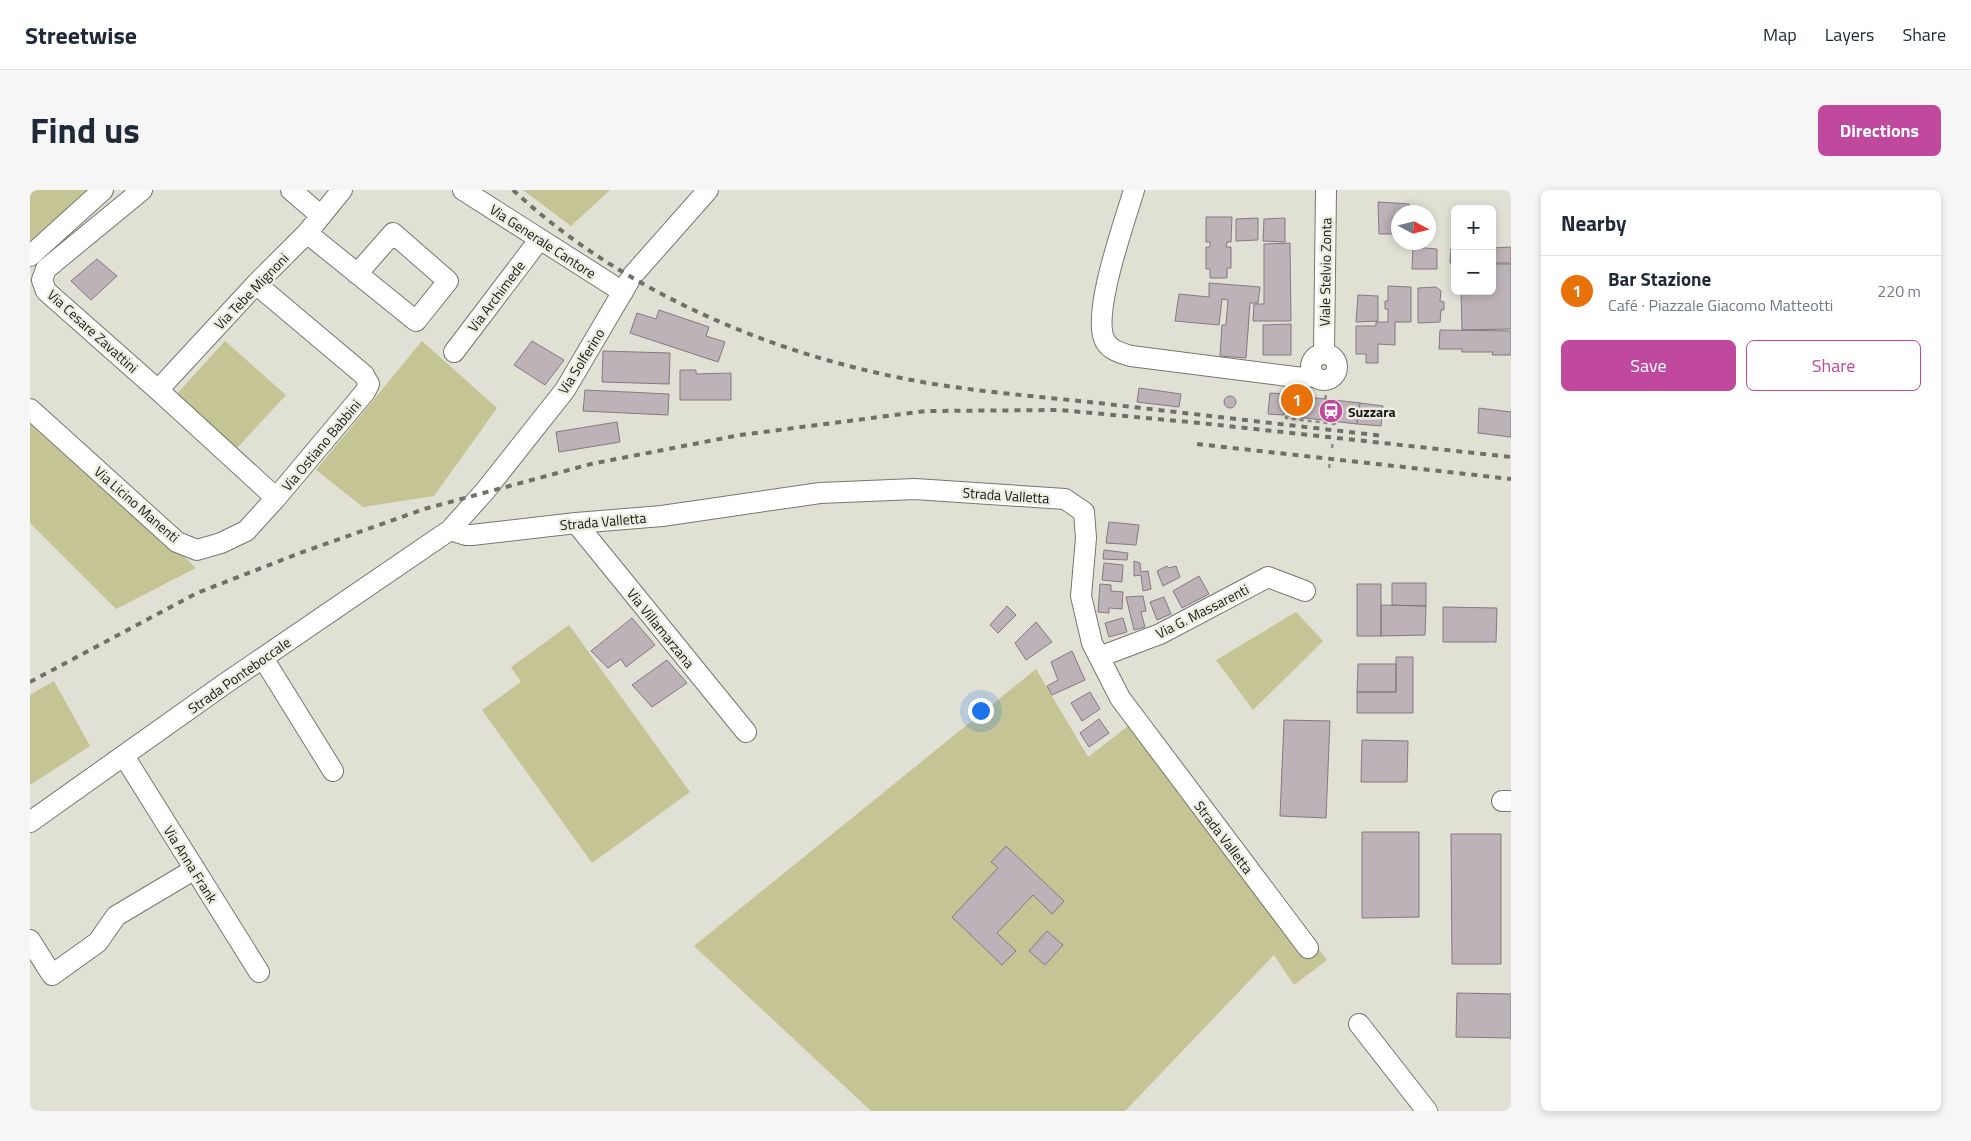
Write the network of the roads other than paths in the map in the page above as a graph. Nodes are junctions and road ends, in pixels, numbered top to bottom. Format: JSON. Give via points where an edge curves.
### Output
{"nodes":[{"id":1,"x":103,"y":190,"type":"edge"},
{"id":2,"x":142,"y":190,"type":"edge"},
{"id":3,"x":291,"y":190,"type":"edge"},
{"id":4,"x":342,"y":190,"type":"edge"},
{"id":5,"x":463,"y":190,"type":"edge"},
{"id":6,"x":708,"y":190,"type":"edge"},
{"id":7,"x":1134,"y":190,"type":"edge"},
{"id":8,"x":1326,"y":190,"type":"edge"},
{"id":9,"x":321,"y":216,"type":"junction"},
{"id":10,"x":308,"y":233,"type":"junction"},
{"id":11,"x":539,"y":240,"type":"junction"},
{"id":12,"x":30,"y":256,"type":"edge"},
{"id":13,"x":358,"y":274,"type":"junction"},
{"id":14,"x":256,"y":284,"type":"junction"},
{"id":15,"x":623,"y":292,"type":"junction"},
{"id":16,"x":454,"y":352,"type":"dead end"},
{"id":17,"x":158,"y":390,"type":"junction"},
{"id":18,"x":30,"y":409,"type":"edge"},
{"id":19,"x":276,"y":498,"type":"junction"},
{"id":20,"x":576,"y":523,"type":"junction"},
{"id":21,"x":450,"y":530,"type":"junction"},
{"id":22,"x":1305,"y":591,"type":"dead end"},
{"id":23,"x":1099,"y":657,"type":"junction"},
{"id":24,"x":263,"y":658,"type":"junction"},
{"id":25,"x":746,"y":732,"type":"dead end"},
{"id":26,"x":124,"y":756,"type":"junction"},
{"id":27,"x":334,"y":771,"type":"dead end"},
{"id":28,"x":30,"y":822,"type":"edge"},
{"id":29,"x":195,"y":869,"type":"junction"},
{"id":30,"x":30,"y":940,"type":"edge"},
{"id":31,"x":1308,"y":948,"type":"dead end"},
{"id":32,"x":259,"y":972,"type":"dead end"},
{"id":33,"x":1359,"y":1024,"type":"dead end"},
{"id":34,"x":1427,"y":1111,"type":"edge"}],
"edges":[{"from":1,"to":12,"type":"street"},
{"from":2,"to":17,"type":"street","name":"Via Cesare Zavattini","via":[[46,269],[42,280],[46,291]]},
{"from":3,"to":9,"type":"street"},
{"from":4,"to":9,"type":"street","name":"Via Tebe Mignoni"},
{"from":5,"to":11,"type":"street","name":"Via Generale Cantore"},
{"from":6,"to":15,"type":"street","name":"Via Solferino","via":[[632,276]]},
{"from":7,"to":8,"type":"street","name":"Viale Stelvio Zonta","via":[[1103,304],[1104,339],[1110,348],[1131,356],[1303,378],[1314,376],[1325,380],[1333,377],[1337,369],[1335,360],[1324,354]]},
{"from":9,"to":10,"type":"street","name":"Via Tebe Mignoni"},
{"from":10,"to":13,"type":"street"},
{"from":10,"to":14,"type":"street","name":"Via Tebe Mignoni"},
{"from":11,"to":15,"type":"street","name":"Via Generale Cantore"},
{"from":11,"to":16,"type":"street","name":"Via Archimede"},
{"from":13,"to":13,"type":"street","via":[[416,321],[448,281],[394,233]]},
{"from":14,"to":17,"type":"street","name":"Via Tebe Mignoni"},
{"from":14,"to":19,"type":"street","name":"Via Ostiano Babbini","via":[[364,375],[369,384]]},
{"from":15,"to":21,"type":"street","name":"Via Solferino","via":[[565,390],[486,491]]},
{"from":17,"to":19,"type":"street","name":"Via Ostiano Babbini"},
{"from":18,"to":19,"type":"street","name":"Via Licino Manenti","via":[[177,542],[197,550],[246,531]]},
{"from":20,"to":21,"type":"street","name":"Strada Valletta","via":[[472,535]]},
{"from":20,"to":23,"type":"street","name":"Strada Valletta","via":[[662,516],[820,493],[915,489],[1065,499],[1084,512],[1086,538],[1081,596],[1092,643]]},
{"from":20,"to":25,"type":"street","name":"Via Villamarzana"},
{"from":21,"to":24,"type":"street","name":"Strada Ponteboccale"},
{"from":22,"to":23,"type":"street","name":"Via G. Massarenti","via":[[1268,577],[1160,634]]},
{"from":23,"to":31,"type":"street","name":"Strada Valletta","via":[[1120,698]]},
{"from":24,"to":26,"type":"street","name":"Strada Ponteboccale"},
{"from":24,"to":27,"type":"street"},
{"from":26,"to":28,"type":"street","name":"Strada Ponteboccale"},
{"from":26,"to":29,"type":"street","name":"Via Anna Frank"},
{"from":29,"to":30,"type":"street","via":[[116,916],[98,942],[52,975]]},
{"from":29,"to":32,"type":"street","name":"Via Anna Frank"},
{"from":33,"to":34,"type":"street"}]}
